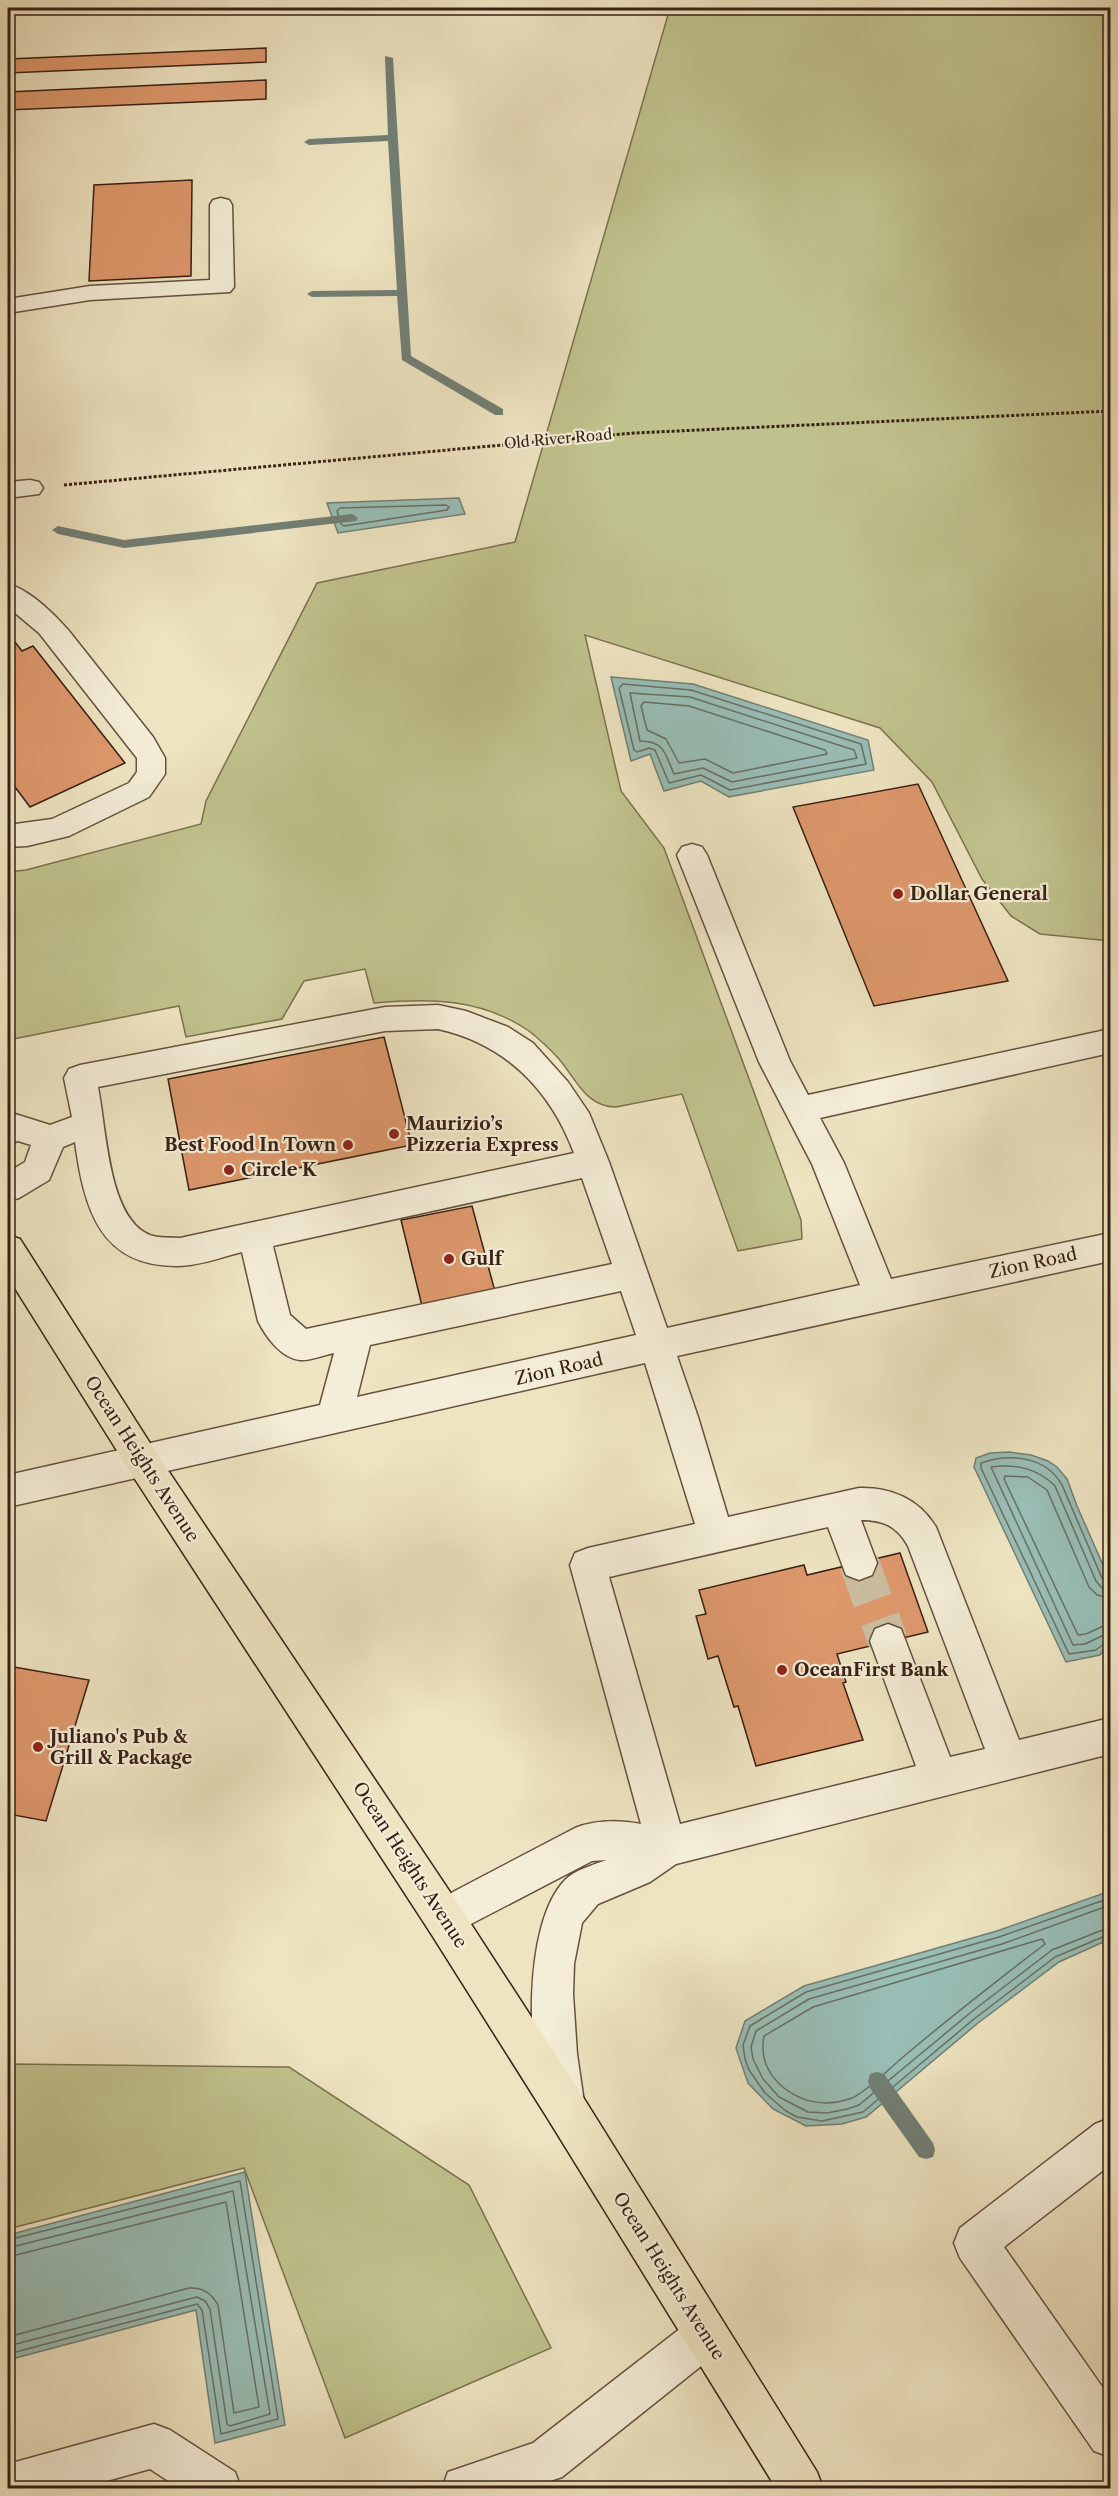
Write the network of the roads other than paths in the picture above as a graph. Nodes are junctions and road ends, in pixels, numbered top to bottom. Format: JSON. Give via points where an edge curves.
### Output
{"nodes":[{"id":1,"x":221,"y":205,"type":"dead end"},
{"id":2,"x":8,"y":306,"type":"edge"},
{"id":3,"x":8,"y":593,"type":"edge"},
{"id":4,"x":8,"y":836,"type":"edge"},
{"id":5,"x":692,"y":855,"type":"dead end"},
{"id":6,"x":1110,"y":1041,"type":"edge"},
{"id":7,"x":801,"y":1109,"type":"junction"},
{"id":8,"x":88,"y":1124,"type":"junction"},
{"id":9,"x":8,"y":1131,"type":"edge"},
{"id":10,"x":50,"y":1138,"type":"junction"},
{"id":11,"x":593,"y":1162,"type":"junction"},
{"id":12,"x":8,"y":1188,"type":"edge"},
{"id":13,"x":254,"y":1235,"type":"junction"},
{"id":14,"x":1110,"y":1248,"type":"edge"},
{"id":15,"x":8,"y":1249,"type":"edge"},
{"id":16,"x":633,"y":1274,"type":"junction"},
{"id":17,"x":881,"y":1295,"type":"junction"},
{"id":18,"x":356,"y":1334,"type":"junction"},
{"id":19,"x":657,"y":1347,"type":"junction"},
{"id":20,"x":334,"y":1419,"type":"junction"},
{"id":21,"x":143,"y":1462,"type":"junction"},
{"id":22,"x":8,"y":1491,"type":"edge"},
{"id":23,"x":839,"y":1508,"type":"junction"},
{"id":24,"x":716,"y":1536,"type":"junction"},
{"id":25,"x":859,"y":1563,"type":"tunnel mouth"},
{"id":26,"x":888,"y":1641,"type":"tunnel mouth"},
{"id":27,"x":1110,"y":1736,"type":"edge"},
{"id":28,"x":1008,"y":1760,"type":"junction"},
{"id":29,"x":939,"y":1778,"type":"junction"},
{"id":30,"x":667,"y":1847,"type":"junction"},
{"id":31,"x":444,"y":1918,"type":"junction"},
{"id":32,"x":563,"y":2104,"type":"junction"},
{"id":33,"x":1110,"y":2139,"type":"edge"},
{"id":34,"x":705,"y":2336,"type":"junction"},
{"id":35,"x":1110,"y":2435,"type":"edge"},
{"id":36,"x":8,"y":2486,"type":"edge"},
{"id":37,"x":219,"y":2488,"type":"edge"},
{"id":38,"x":464,"y":2488,"type":"edge"},
{"id":39,"x":801,"y":2488,"type":"edge"}],
"edges":[{"from":1,"to":2,"type":"street","via":[[222,287],[90,293]]},
{"from":3,"to":4,"type":"street","via":[[59,638],[143,744],[151,758],[152,774],[139,790],[59,828]]},
{"from":5,"to":7,"type":"street","via":[[775,1062]]},
{"from":6,"to":7,"type":"street"},
{"from":7,"to":17,"type":"street","via":[[828,1163]]},
{"from":8,"to":10,"type":"street"},
{"from":8,"to":11,"type":"street","via":[[80,1078],[385,1019],[438,1017],[466,1023],[522,1052],[578,1122]]},
{"from":8,"to":13,"type":"street","via":[[105,1207],[120,1232],[135,1245],[147,1251],[180,1252]]},
{"from":9,"to":10,"type":"street","via":[[15,1127]]},
{"from":10,"to":12,"type":"street","via":[[38,1171]]},
{"from":11,"to":13,"type":"street"},
{"from":11,"to":16,"type":"street"},
{"from":13,"to":18,"type":"street","via":[[275,1320],[287,1335],[301,1345]]},
{"from":14,"to":17,"type":"street","name":"Zion Road"},
{"from":15,"to":21,"type":"main road","name":"Ocean Heights Avenue"},
{"from":16,"to":18,"type":"street"},
{"from":16,"to":19,"type":"street"},
{"from":17,"to":19,"type":"street","name":"Zion Road"},
{"from":18,"to":20,"type":"street"},
{"from":19,"to":20,"type":"street","name":"Zion Road"},
{"from":19,"to":24,"type":"street"},
{"from":20,"to":21,"type":"street","name":"Zion Road"},
{"from":21,"to":22,"type":"street","name":"Zion Road"},
{"from":21,"to":31,"type":"main road","name":"Ocean Heights Avenue"},
{"from":23,"to":24,"type":"street"},
{"from":23,"to":25,"type":"street"},
{"from":23,"to":28,"type":"street","via":[[870,1503],[888,1506],[913,1521]]},
{"from":24,"to":30,"type":"street","via":[[588,1565]]},
{"from":26,"to":29,"type":"street"},
{"from":27,"to":28,"type":"street"},
{"from":28,"to":29,"type":"street"},
{"from":29,"to":30,"type":"street"},
{"from":30,"to":31,"type":"street","via":[[623,1840],[589,1842]]},
{"from":30,"to":32,"type":"street","via":[[633,1870],[579,1894],[568,1906],[553,1970]]},
{"from":31,"to":32,"type":"main road","name":"Ocean Heights Avenue"},
{"from":32,"to":34,"type":"main road","name":"Ocean Heights Avenue"},
{"from":33,"to":35,"type":"street","via":[[975,2243]]},
{"from":34,"to":38,"type":"street","via":[[546,2461]]},
{"from":34,"to":39,"type":"main road","name":"Ocean Heights Avenue"},
{"from":36,"to":37,"type":"street","via":[[154,2446]]}]}
